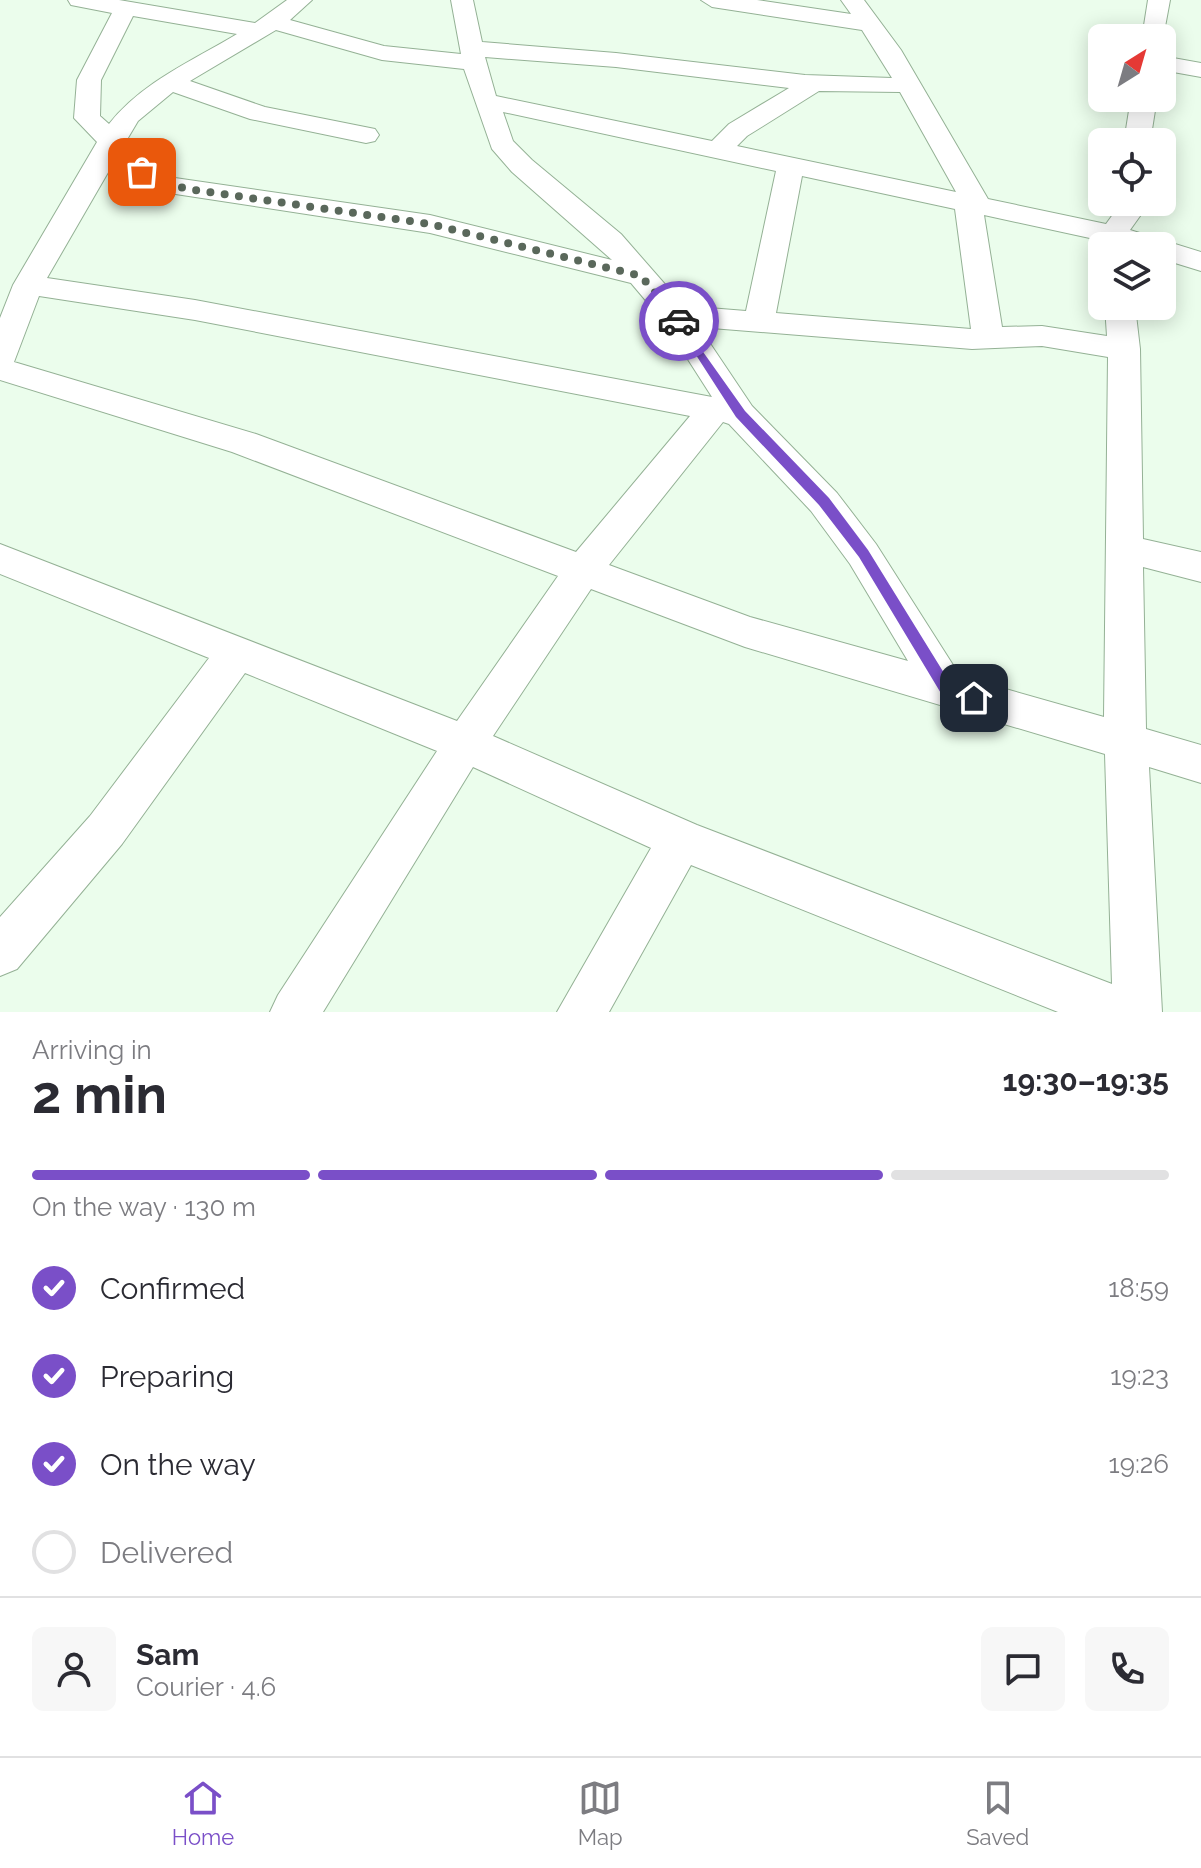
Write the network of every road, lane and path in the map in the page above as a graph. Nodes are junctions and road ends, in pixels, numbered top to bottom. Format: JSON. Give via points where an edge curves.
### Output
{"nodes":[{"id":1,"x":79,"y":0,"type":"edge"},
{"id":2,"x":301,"y":0,"type":"edge"},
{"id":3,"x":462,"y":0,"type":"edge"},
{"id":4,"x":712,"y":0,"type":"edge"},
{"id":5,"x":852,"y":0,"type":"edge"},
{"id":6,"x":1159,"y":0,"type":"edge"},
{"id":7,"x":126,"y":8,"type":"junction"},
{"id":8,"x":869,"y":24,"type":"junction"},
{"id":9,"x":1156,"y":24,"type":"edge"},
{"id":10,"x":266,"y":27,"type":"junction"},
{"id":11,"x":473,"y":56,"type":"junction"},
{"id":12,"x":1176,"y":66,"type":"edge"},
{"id":13,"x":1201,"y":70,"type":"edge"},
{"id":14,"x":171,"y":83,"type":"junction"},
{"id":15,"x":909,"y":84,"type":"junction"},
{"id":16,"x":812,"y":85,"type":"junction"},
{"id":17,"x":485,"y":101,"type":"junction"},
{"id":18,"x":366,"y":135,"type":"dead end"},
{"id":19,"x":106,"y":148,"type":"junction"},
{"id":20,"x":718,"y":150,"type":"junction"},
{"id":21,"x":790,"y":168,"type":"junction"},
{"id":22,"x":973,"y":205,"type":"junction"},
{"id":23,"x":1088,"y":234,"type":"edge"},
{"id":24,"x":1176,"y":254,"type":"edge"},
{"id":25,"x":1201,"y":262,"type":"edge"},
{"id":26,"x":641,"y":276,"type":"junction"},
{"id":27,"x":28,"y":285,"type":"junction"},
{"id":28,"x":675,"y":315,"type":"junction"},
{"id":29,"x":1121,"y":320,"type":"edge"},
{"id":30,"x":759,"y":323,"type":"junction"},
{"id":31,"x":988,"y":339,"type":"junction"},
{"id":32,"x":1124,"y":349,"type":"junction"},
{"id":33,"x":0,"y":358,"type":"edge"},
{"id":34,"x":0,"y":369,"type":"edge"},
{"id":35,"x":727,"y":412,"type":"junction"},
{"id":36,"x":1122,"y":548,"type":"junction"},
{"id":37,"x":0,"y":558,"type":"edge"},
{"id":38,"x":1201,"y":567,"type":"edge"},
{"id":39,"x":582,"y":572,"type":"junction"},
{"id":40,"x":238,"y":651,"type":"junction"},
{"id":41,"x":947,"y":691,"type":"junction"},
{"id":42,"x":1125,"y":740,"type":"junction"},
{"id":43,"x":465,"y":743,"type":"junction"},
{"id":44,"x":1201,"y":764,"type":"edge"},
{"id":45,"x":681,"y":840,"type":"junction"},
{"id":46,"x":0,"y":952,"type":"edge"},
{"id":47,"x":295,"y":1012,"type":"edge"},
{"id":48,"x":582,"y":1012,"type":"edge"},
{"id":49,"x":1120,"y":1012,"type":"edge"},
{"id":50,"x":1137,"y":1012,"type":"edge"}],
"edges":[{"from":1,"to":7,"type":"street"},
{"from":2,"to":10,"type":"street"},
{"from":3,"to":11,"type":"street"},
{"from":4,"to":8,"type":"street"},
{"from":5,"to":8,"type":"street"},
{"from":6,"to":9,"type":"street"},
{"from":7,"to":10,"type":"street"},
{"from":7,"to":19,"type":"street","via":[[89,80],[87,118]]},
{"from":8,"to":15,"type":"street"},
{"from":10,"to":11,"type":"street","via":[[382,53]]},
{"from":10,"to":14,"type":"street"},
{"from":11,"to":16,"type":"street","via":[[598,58]]},
{"from":11,"to":17,"type":"street"},
{"from":12,"to":13,"type":"street"},
{"from":14,"to":18,"type":"street","via":[[259,114]]},
{"from":14,"to":19,"type":"street","via":[[134,112]]},
{"from":15,"to":16,"type":"street"},
{"from":15,"to":22,"type":"street"},
{"from":16,"to":20,"type":"street","via":[[738,130]]},
{"from":17,"to":20,"type":"street"},
{"from":17,"to":26,"type":"street","via":[[501,143],[611,240]]},
{"from":19,"to":26,"type":"street","via":[[169,185],[430,224]]},
{"from":19,"to":27,"type":"street"},
{"from":20,"to":21,"type":"street"},
{"from":21,"to":22,"type":"street"},
{"from":21,"to":30,"type":"street"},
{"from":22,"to":23,"type":"street"},
{"from":22,"to":31,"type":"street"},
{"from":24,"to":25,"type":"street"},
{"from":26,"to":28,"type":"street"},
{"from":27,"to":33,"type":"street"},
{"from":27,"to":35,"type":"street","via":[[195,310]]},
{"from":28,"to":30,"type":"street"},
{"from":28,"to":35,"type":"street"},
{"from":29,"to":32,"type":"street"},
{"from":30,"to":31,"type":"street"},
{"from":31,"to":32,"type":"street","via":[[1033,336]]},
{"from":32,"to":36,"type":"street"},
{"from":34,"to":39,"type":"street","via":[[244,443]]},
{"from":35,"to":39,"type":"street"},
{"from":35,"to":41,"type":"street","via":[[824,502],[863,554]]},
{"from":36,"to":38,"type":"street"},
{"from":36,"to":42,"type":"street"},
{"from":37,"to":40,"type":"street"},
{"from":39,"to":41,"type":"street","via":[[745,631]]},
{"from":39,"to":43,"type":"street"},
{"from":40,"to":43,"type":"street"},
{"from":40,"to":46,"type":"street","via":[[106,830]]},
{"from":41,"to":42,"type":"street"},
{"from":42,"to":44,"type":"street"},
{"from":42,"to":50,"type":"street"},
{"from":43,"to":45,"type":"street"},
{"from":43,"to":47,"type":"street"},
{"from":45,"to":48,"type":"street"},
{"from":45,"to":49,"type":"street"}]}
